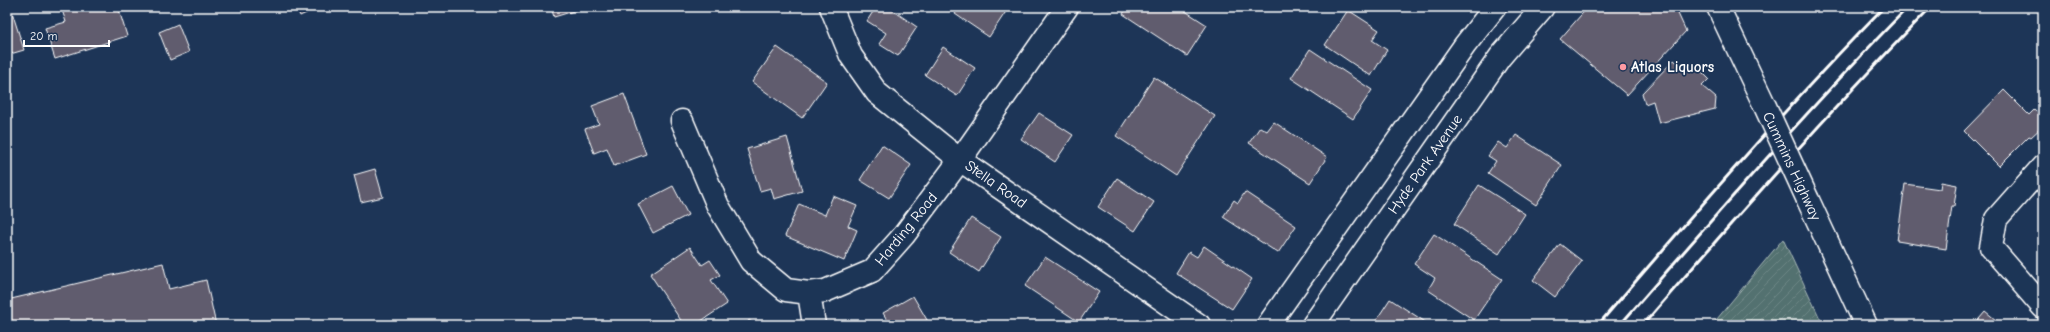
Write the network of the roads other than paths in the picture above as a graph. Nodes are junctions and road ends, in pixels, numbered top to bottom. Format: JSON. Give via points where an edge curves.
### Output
{"nodes":[{"id":1,"x":831,"y":7,"type":"edge"},
{"id":2,"x":1067,"y":7,"type":"edge"},
{"id":3,"x":1543,"y":7,"type":"edge"},
{"id":4,"x":1718,"y":7,"type":"edge"},
{"id":5,"x":1486,"y":11,"type":"edge"},
{"id":6,"x":682,"y":122,"type":"dead end"},
{"id":7,"x":960,"y":160,"type":"junction"},
{"id":8,"x":2043,"y":166,"type":"edge"},
{"id":9,"x":809,"y":293,"type":"junction"},
{"id":10,"x":2043,"y":307,"type":"edge"},
{"id":11,"x":814,"y":325,"type":"edge"},
{"id":12,"x":1199,"y":325,"type":"edge"},
{"id":13,"x":1268,"y":325,"type":"edge"},
{"id":14,"x":1313,"y":325,"type":"edge"},
{"id":15,"x":1866,"y":325,"type":"edge"}],
"edges":[{"from":1,"to":7,"type":"street","name":"Stella Road","via":[[851,56],[877,93]]},
{"from":2,"to":7,"type":"street","name":"Harding Road"},
{"from":3,"to":14,"type":"street","name":"Hyde Park Avenue","via":[[1500,57]]},
{"from":4,"to":15,"type":"street","name":"Cummins Highway","bridge":true},
{"from":5,"to":13,"type":"street"},
{"from":6,"to":9,"type":"street","name":"Harding Road","via":[[718,206],[751,261],[786,290]]},
{"from":7,"to":9,"type":"street","name":"Harding Road","via":[[904,236],[872,271],[826,291]]},
{"from":7,"to":12,"type":"street","name":"Stella Road"},
{"from":8,"to":10,"type":"street","via":[[1996,219],[1991,247]]},
{"from":9,"to":11,"type":"street"}]}
